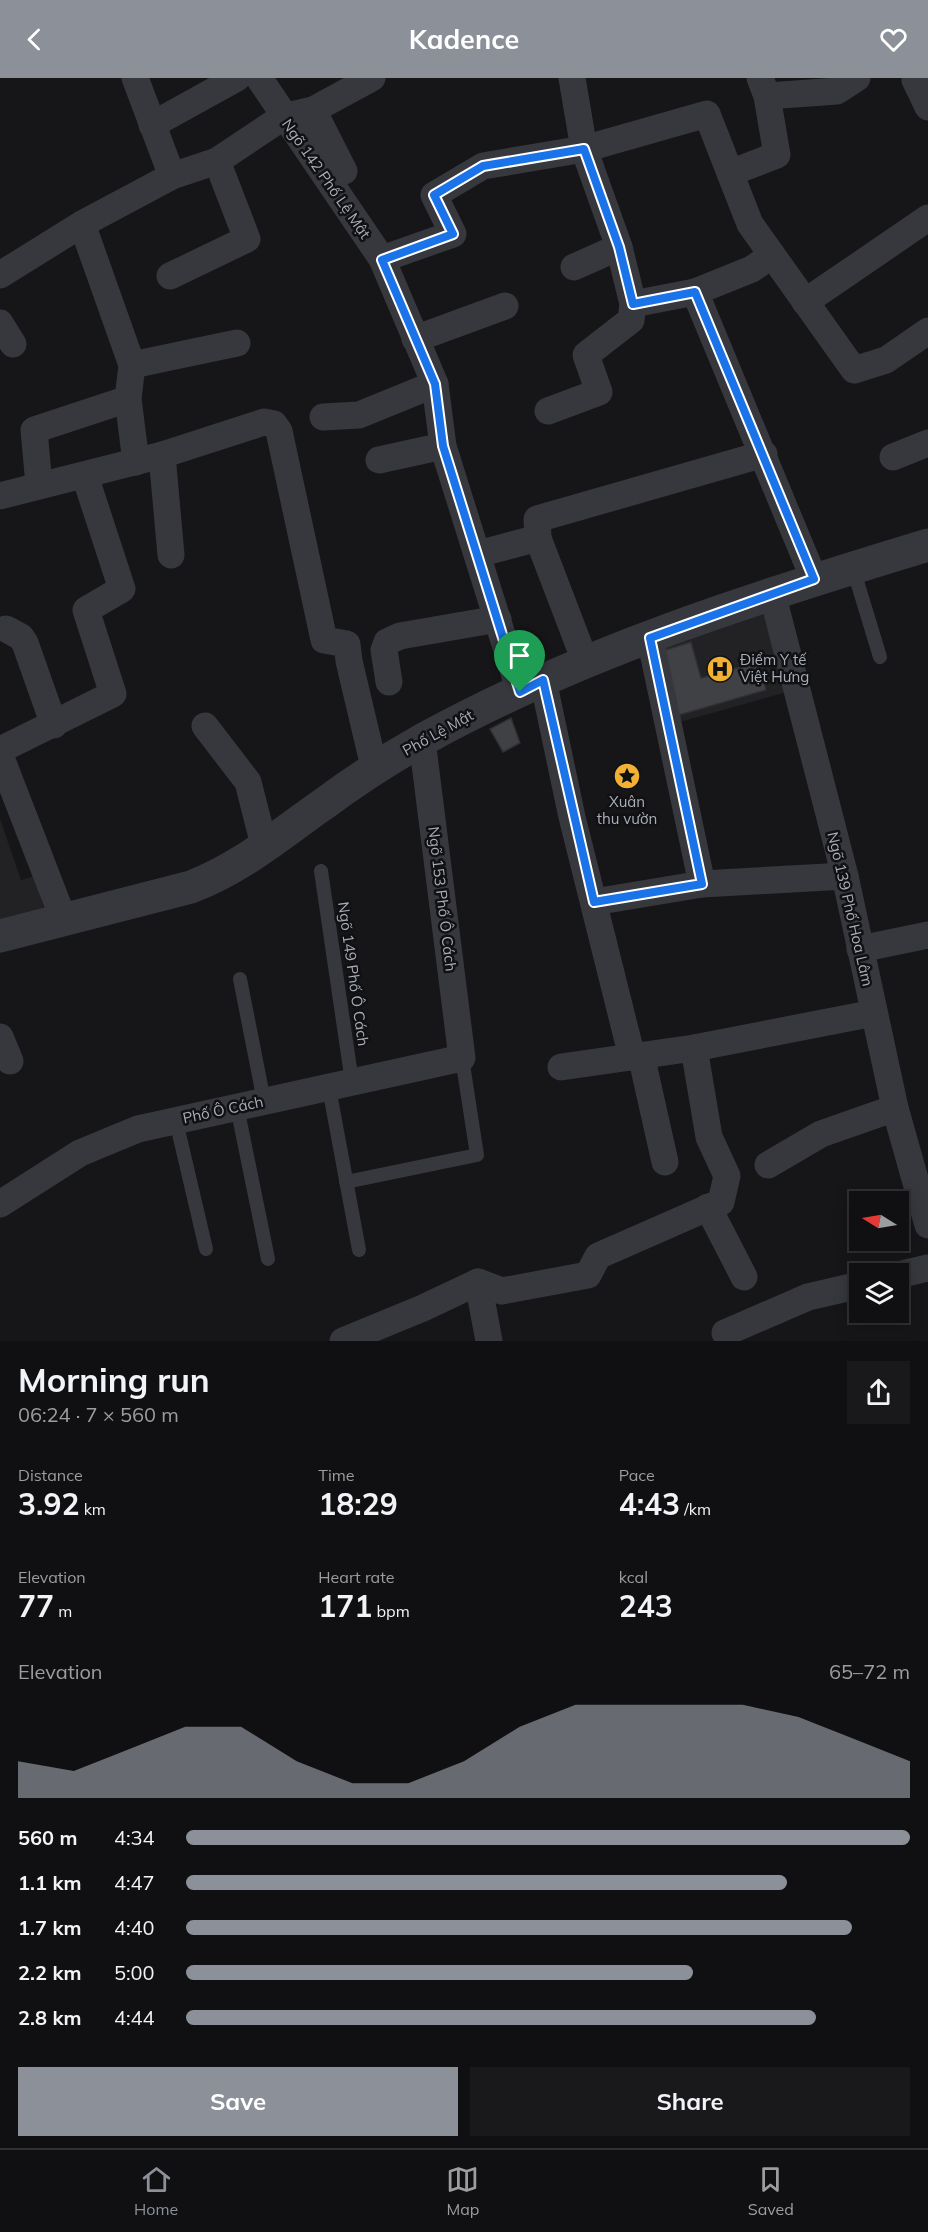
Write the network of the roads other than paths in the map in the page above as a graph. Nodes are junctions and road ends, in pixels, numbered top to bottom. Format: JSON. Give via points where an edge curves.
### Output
{"nodes":[{"id":1,"x":135,"y":78,"type":"edge"},
{"id":2,"x":237,"y":78,"type":"edge"},
{"id":3,"x":259,"y":78,"type":"edge"},
{"id":4,"x":372,"y":78,"type":"edge"},
{"id":5,"x":572,"y":78,"type":"edge"},
{"id":6,"x":857,"y":78,"type":"edge"},
{"id":7,"x":916,"y":79,"type":"edge"},
{"id":8,"x":764,"y":87,"type":"edge"},
{"id":9,"x":928,"y":107,"type":"edge"},
{"id":10,"x":313,"y":110,"type":"junction"},
{"id":11,"x":284,"y":117,"type":"junction"},
{"id":12,"x":152,"y":125,"type":"junction"},
{"id":13,"x":584,"y":149,"type":"junction"},
{"id":14,"x":217,"y":161,"type":"junction"},
{"id":15,"x":344,"y":171,"type":"dead end"},
{"id":16,"x":730,"y":173,"type":"junction"},
{"id":17,"x":172,"y":176,"type":"junction"},
{"id":18,"x":928,"y":218,"type":"edge"},
{"id":19,"x":82,"y":224,"type":"junction"},
{"id":20,"x":619,"y":247,"type":"junction"},
{"id":21,"x":772,"y":255,"type":"junction"},
{"id":22,"x":382,"y":260,"type":"junction"},
{"id":23,"x":574,"y":267,"type":"dead end"},
{"id":24,"x":2,"y":271,"type":"edge"},
{"id":25,"x":170,"y":276,"type":"dead end"},
{"id":26,"x":695,"y":292,"type":"junction"},
{"id":27,"x":806,"y":302,"type":"junction"},
{"id":28,"x":633,"y":304,"type":"junction"},
{"id":29,"x":505,"y":306,"type":"dead end"},
{"id":30,"x":415,"y":339,"type":"junction"},
{"id":31,"x":237,"y":343,"type":"dead end"},
{"id":32,"x":924,"y":345,"type":"edge"},
{"id":33,"x":132,"y":365,"type":"junction"},
{"id":34,"x":435,"y":384,"type":"junction"},
{"id":35,"x":128,"y":399,"type":"junction"},
{"id":36,"x":548,"y":411,"type":"dead end"},
{"id":37,"x":323,"y":417,"type":"dead end"},
{"id":38,"x":928,"y":442,"type":"edge"},
{"id":39,"x":443,"y":446,"type":"junction"},
{"id":40,"x":764,"y":454,"type":"junction"},
{"id":41,"x":162,"y":455,"type":"junction"},
{"id":42,"x":893,"y":457,"type":"dead end"},
{"id":43,"x":379,"y":460,"type":"dead end"},
{"id":44,"x":136,"y":462,"type":"junction"},
{"id":45,"x":85,"y":476,"type":"junction"},
{"id":46,"x":39,"y":485,"type":"junction"},
{"id":47,"x":0,"y":496,"type":"edge"},
{"id":48,"x":538,"y":538,"type":"junction"},
{"id":49,"x":928,"y":545,"type":"edge"},
{"id":50,"x":478,"y":554,"type":"junction"},
{"id":51,"x":171,"y":555,"type":"dead end"},
{"id":52,"x":853,"y":568,"type":"junction"},
{"id":53,"x":814,"y":579,"type":"junction"},
{"id":54,"x":772,"y":593,"type":"junction"},
{"id":55,"x":498,"y":619,"type":"junction"},
{"id":56,"x":6,"y":629,"type":"dead end"},
{"id":57,"x":650,"y":638,"type":"junction"},
{"id":58,"x":880,"y":657,"type":"dead end"},
{"id":59,"x":585,"y":661,"type":"junction"},
{"id":60,"x":389,"y":682,"type":"dead end"},
{"id":61,"x":531,"y":686,"type":"junction"},
{"id":62,"x":54,"y":725,"type":"junction"},
{"id":63,"x":205,"y":726,"type":"dead end"},
{"id":64,"x":422,"y":740,"type":"junction"},
{"id":65,"x":0,"y":750,"type":"edge"},
{"id":66,"x":0,"y":755,"type":"edge"},
{"id":67,"x":375,"y":771,"type":"junction"},
{"id":68,"x":265,"y":849,"type":"junction"},
{"id":69,"x":321,"y":871,"type":"dead end"},
{"id":70,"x":844,"y":876,"type":"junction"},
{"id":71,"x":702,"y":884,"type":"junction"},
{"id":72,"x":594,"y":902,"type":"junction"},
{"id":73,"x":63,"y":918,"type":"junction"},
{"id":74,"x":928,"y":934,"type":"edge"},
{"id":75,"x":0,"y":936,"type":"edge"},
{"id":76,"x":860,"y":949,"type":"junction"},
{"id":77,"x":240,"y":979,"type":"dead end"},
{"id":78,"x":874,"y":1013,"type":"junction"},
{"id":79,"x":694,"y":1048,"type":"junction"},
{"id":80,"x":636,"y":1056,"type":"junction"},
{"id":81,"x":462,"y":1058,"type":"junction"},
{"id":82,"x":561,"y":1067,"type":"dead end"},
{"id":83,"x":341,"y":1085,"type":"junction"},
{"id":84,"x":264,"y":1101,"type":"junction"},
{"id":85,"x":237,"y":1107,"type":"junction"},
{"id":86,"x":895,"y":1108,"type":"junction"},
{"id":87,"x":176,"y":1121,"type":"junction"},
{"id":88,"x":665,"y":1162,"type":"dead end"},
{"id":89,"x":768,"y":1165,"type":"dead end"},
{"id":90,"x":346,"y":1182,"type":"junction"},
{"id":91,"x":0,"y":1204,"type":"edge"},
{"id":92,"x":708,"y":1207,"type":"junction"},
{"id":93,"x":928,"y":1225,"type":"edge"},
{"id":94,"x":206,"y":1249,"type":"dead end"},
{"id":95,"x":359,"y":1250,"type":"dead end"},
{"id":96,"x":268,"y":1258,"type":"dead end"},
{"id":97,"x":928,"y":1268,"type":"edge"},
{"id":98,"x":909,"y":1272,"type":"edge"},
{"id":99,"x":744,"y":1277,"type":"dead end"},
{"id":100,"x":478,"y":1282,"type":"junction"},
{"id":101,"x":849,"y":1288,"type":"edge"},
{"id":102,"x":725,"y":1333,"type":"dead end"},
{"id":103,"x":358,"y":1338,"type":"edge"},
{"id":104,"x":489,"y":1341,"type":"edge"}],
"edges":[{"from":1,"to":12,"type":"street"},
{"from":2,"to":12,"type":"street"},
{"from":3,"to":11,"type":"street","name":"Ngõ 142 Phố Lệ Mật"},
{"from":4,"to":10,"type":"street"},
{"from":5,"to":13,"type":"street"},
{"from":6,"to":8,"type":"street","via":[[837,91]]},
{"from":7,"to":9,"type":"street"},
{"from":8,"to":16,"type":"street","via":[[777,155]]},
{"from":10,"to":11,"type":"street"},
{"from":10,"to":15,"type":"street"},
{"from":11,"to":14,"type":"street"},
{"from":11,"to":22,"type":"street","name":"Ngõ 142 Phố Lệ Mật"},
{"from":12,"to":17,"type":"street"},
{"from":13,"to":16,"type":"street","via":[[707,114]]},
{"from":13,"to":20,"type":"street"},
{"from":13,"to":22,"type":"street","via":[[483,166],[434,195],[453,234]]},
{"from":14,"to":17,"type":"street"},
{"from":14,"to":25,"type":"street","via":[[247,239]]},
{"from":16,"to":21,"type":"street","via":[[750,224]]},
{"from":17,"to":19,"type":"street"},
{"from":18,"to":27,"type":"street"},
{"from":19,"to":24,"type":"street"},
{"from":19,"to":33,"type":"street"},
{"from":20,"to":23,"type":"street"},
{"from":20,"to":28,"type":"street"},
{"from":21,"to":26,"type":"street","via":[[752,269]]},
{"from":21,"to":27,"type":"street"},
{"from":22,"to":30,"type":"street","name":"Ngõ 142 Phố Lệ Mật"},
{"from":26,"to":28,"type":"street"},
{"from":26,"to":40,"type":"street"},
{"from":27,"to":32,"type":"street","via":[[854,370]]},
{"from":28,"to":36,"type":"street","via":[[631,320],[586,355],[599,392]]},
{"from":29,"to":30,"type":"street"},
{"from":30,"to":34,"type":"street","name":"Ngõ 142 Phố Lệ Mật"},
{"from":31,"to":33,"type":"street"},
{"from":33,"to":35,"type":"street"},
{"from":34,"to":37,"type":"street","via":[[359,415]]},
{"from":34,"to":39,"type":"street","name":"Ngõ 142 Phố Lệ Mật"},
{"from":35,"to":44,"type":"street"},
{"from":35,"to":46,"type":"street","via":[[34,430]]},
{"from":38,"to":42,"type":"street"},
{"from":39,"to":43,"type":"street"},
{"from":39,"to":50,"type":"street","name":"Ngõ 142 Phố Lệ Mật"},
{"from":40,"to":48,"type":"street","via":[[537,519]]},
{"from":40,"to":53,"type":"street"},
{"from":41,"to":44,"type":"street"},
{"from":41,"to":51,"type":"street"},
{"from":41,"to":67,"type":"street","via":[[264,422],[274,424],[279,431],[324,640],[347,644]]},
{"from":44,"to":45,"type":"street"},
{"from":45,"to":46,"type":"street"},
{"from":45,"to":62,"type":"street","via":[[122,589],[86,610],[113,694]]},
{"from":46,"to":47,"type":"street"},
{"from":48,"to":50,"type":"street"},
{"from":48,"to":59,"type":"street"},
{"from":49,"to":52,"type":"street","name":"Phố Lệ Mật"},
{"from":50,"to":55,"type":"street","name":"Ngõ 142 Phố Lệ Mật"},
{"from":52,"to":53,"type":"street","name":"Phố Lệ Mật"},
{"from":52,"to":58,"type":"lane"},
{"from":53,"to":54,"type":"street","name":"Phố Lệ Mật"},
{"from":54,"to":57,"type":"street","name":"Phố Lệ Mật"},
{"from":54,"to":70,"type":"street","name":"Ngõ 139 Phố Hoa Lâm"},
{"from":55,"to":60,"type":"street","via":[[400,636],[387,642],[384,650]]},
{"from":55,"to":61,"type":"street","name":"Ngõ 142 Phố Lệ Mật"},
{"from":56,"to":62,"type":"street","via":[[25,643]]},
{"from":57,"to":59,"type":"street","name":"Phố Lệ Mật"},
{"from":57,"to":71,"type":"street"},
{"from":59,"to":61,"type":"street","name":"Phố Lệ Mật"},
{"from":61,"to":64,"type":"street","name":"Phố Lệ Mật"},
{"from":61,"to":72,"type":"street","name":"Ngõ 142 Phố Lệ Mật"},
{"from":62,"to":65,"type":"street"},
{"from":63,"to":68,"type":"street","via":[[248,782]]},
{"from":64,"to":67,"type":"street","name":"Phố Lệ Mật"},
{"from":64,"to":81,"type":"street","name":"Ngõ 153 Phố Ô Cách"},
{"from":66,"to":73,"type":"street"},
{"from":67,"to":68,"type":"street","name":"Phố Lệ Mật","via":[[326,802]]},
{"from":68,"to":73,"type":"street","name":"Phố Lệ Mật","via":[[222,875],[191,887]]},
{"from":69,"to":83,"type":"lane","name":"Ngõ 149 Phố Ô Cách"},
{"from":70,"to":71,"type":"street"},
{"from":70,"to":76,"type":"street","name":"Ngõ 139 Phố Hoa Lâm"},
{"from":71,"to":72,"type":"street"},
{"from":72,"to":80,"type":"street","name":"Ngõ 142 Phố Lệ Mật"},
{"from":73,"to":75,"type":"street","name":"Phố Lệ Mật"},
{"from":74,"to":76,"type":"street"},
{"from":76,"to":78,"type":"street","name":"Ngõ 139 Phố Hoa Lâm"},
{"from":77,"to":84,"type":"lane"},
{"from":78,"to":79,"type":"street"},
{"from":78,"to":86,"type":"street","name":"Ngõ 139 Phố Hoa Lâm"},
{"from":79,"to":80,"type":"street"},
{"from":79,"to":92,"type":"street","via":[[709,1137],[727,1176],[721,1202]]},
{"from":80,"to":82,"type":"street"},
{"from":80,"to":88,"type":"street","name":"Ngõ 142 Phố Lệ Mật"},
{"from":81,"to":83,"type":"street","name":"Phố Ô Cách"},
{"from":81,"to":90,"type":"lane","via":[[477,1155]]},
{"from":83,"to":84,"type":"street","name":"Phố Ô Cách"},
{"from":83,"to":90,"type":"lane","name":"Ngõ 149 Phố Ô Cách"},
{"from":84,"to":85,"type":"street","name":"Phố Ô Cách"},
{"from":85,"to":87,"type":"street","name":"Phố Ô Cách"},
{"from":85,"to":96,"type":"lane"},
{"from":86,"to":89,"type":"street","via":[[821,1134]]},
{"from":86,"to":93,"type":"street","name":"Ngõ 139 Phố Hoa Lâm"},
{"from":87,"to":91,"type":"street","name":"Phố Ô Cách","via":[[138,1129],[98,1144]]},
{"from":87,"to":94,"type":"lane"},
{"from":90,"to":95,"type":"lane","name":"Ngõ 149 Phố Ô Cách"},
{"from":92,"to":99,"type":"street"},
{"from":92,"to":100,"type":"street","via":[[598,1256],[588,1275],[502,1291]]},
{"from":97,"to":98,"type":"street"},
{"from":100,"to":103,"type":"street"},
{"from":100,"to":104,"type":"street"},
{"from":101,"to":102,"type":"street","via":[[808,1297]]}]}
